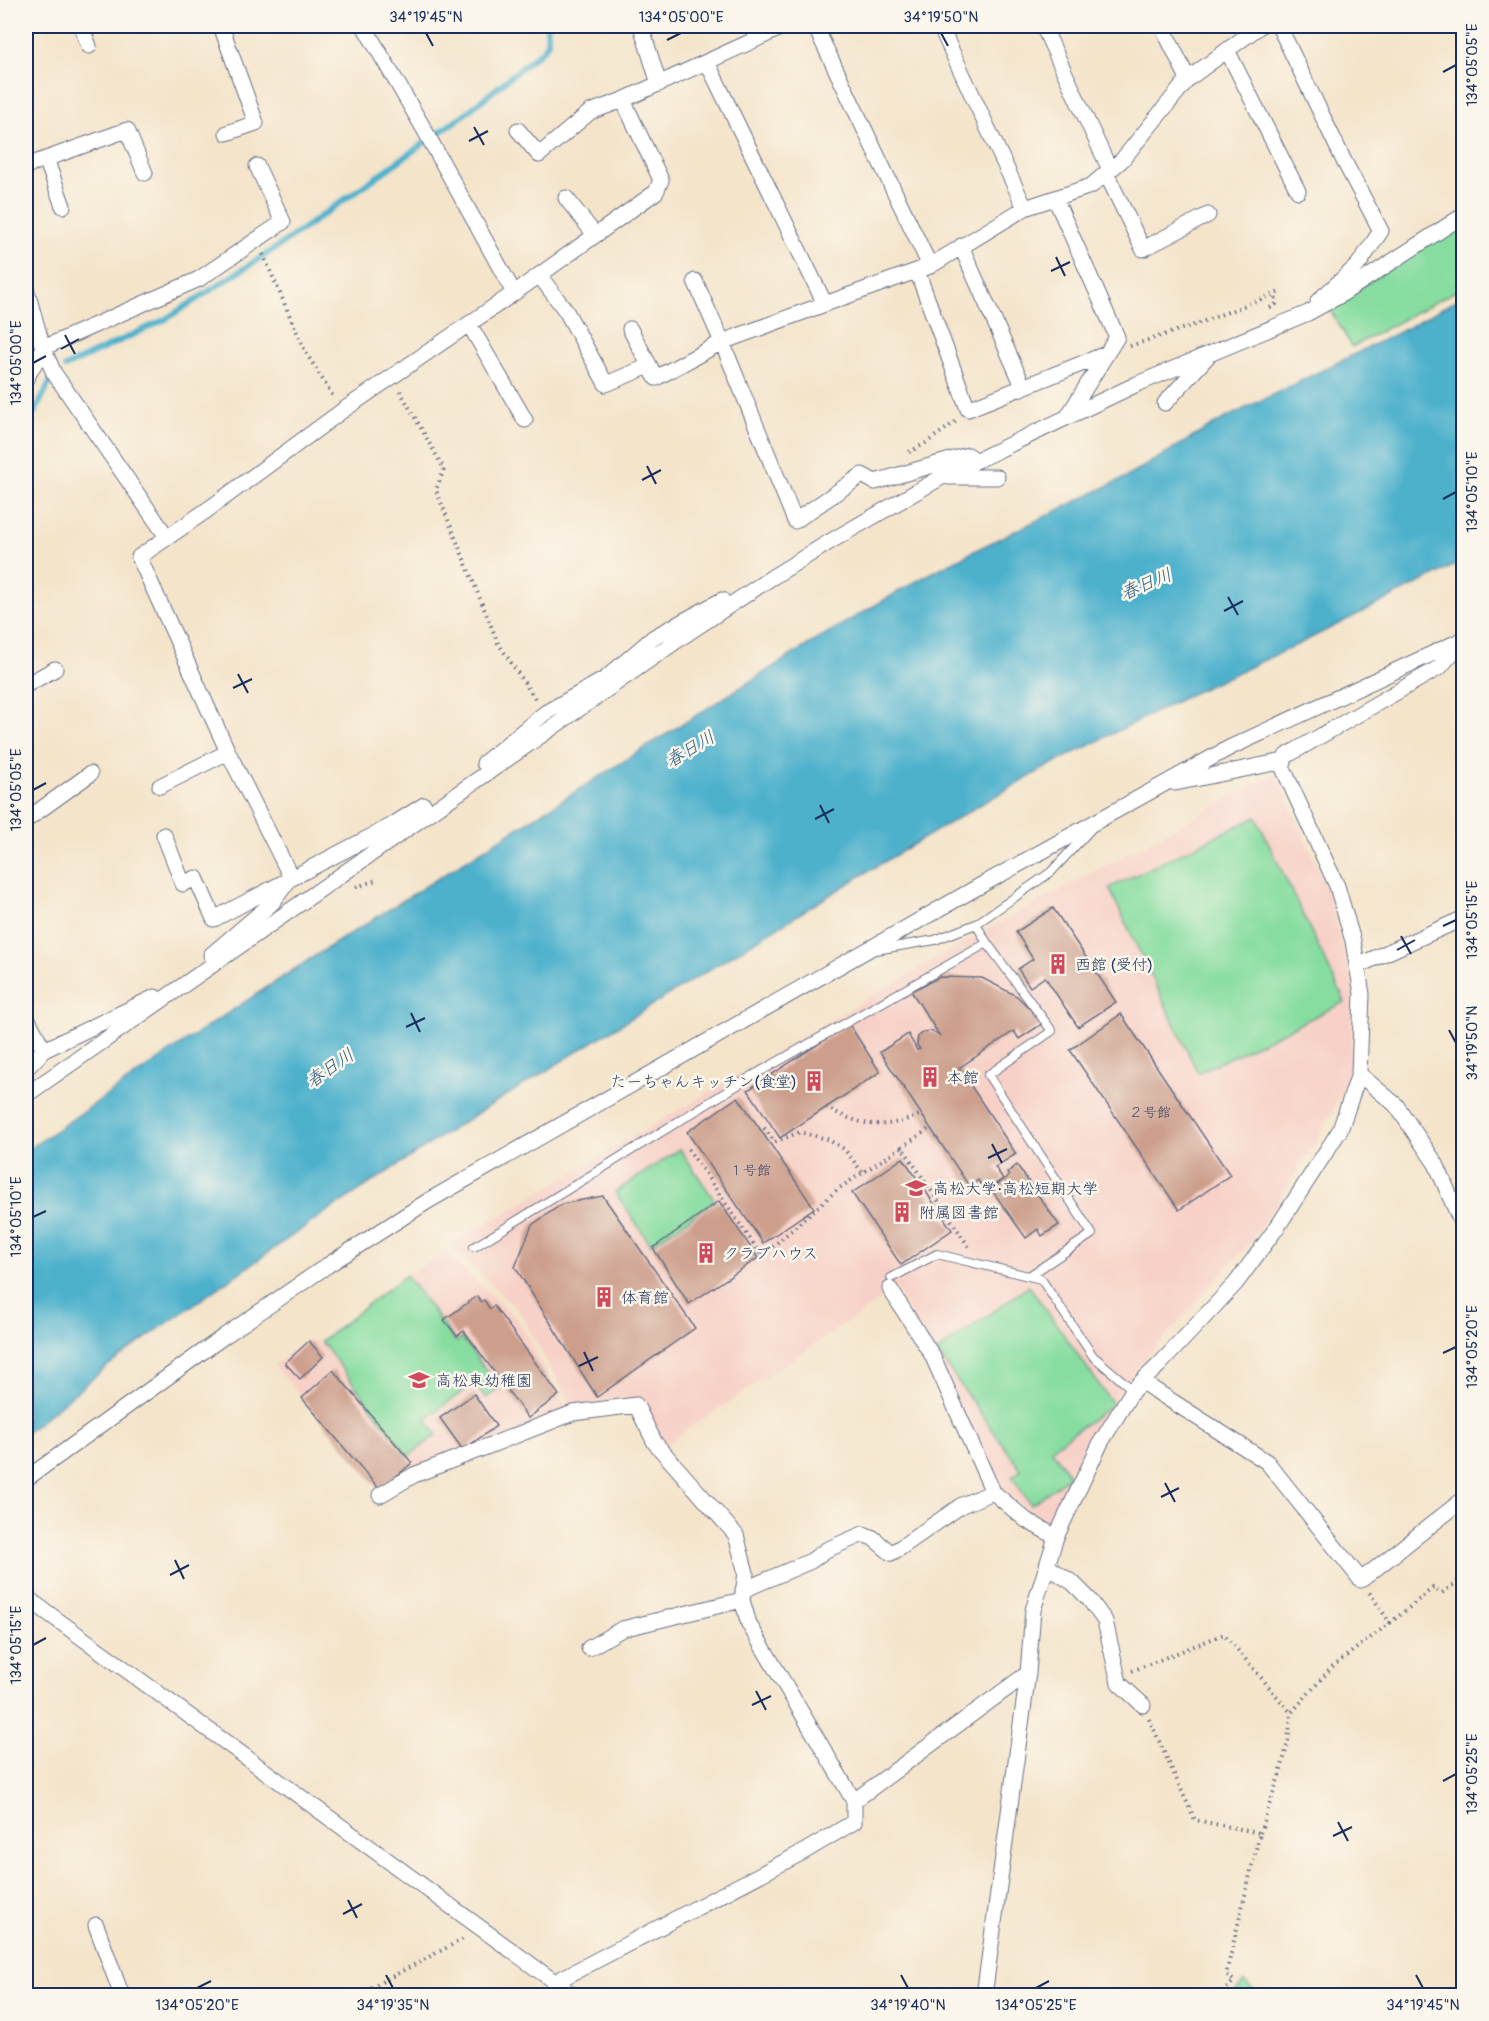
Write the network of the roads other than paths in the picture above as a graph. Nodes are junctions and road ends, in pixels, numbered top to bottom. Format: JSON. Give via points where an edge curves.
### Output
{"nodes":[{"id":1,"x":81,"y":26,"type":"edge"},
{"id":2,"x":221,"y":26,"type":"edge"},
{"id":3,"x":364,"y":26,"type":"edge"},
{"id":4,"x":641,"y":26,"type":"edge"},
{"id":5,"x":785,"y":26,"type":"edge"},
{"id":6,"x":815,"y":26,"type":"edge"},
{"id":7,"x":940,"y":26,"type":"edge"},
{"id":8,"x":1043,"y":26,"type":"edge"},
{"id":9,"x":1162,"y":26,"type":"edge"},
{"id":10,"x":1260,"y":26,"type":"edge"},
{"id":11,"x":1279,"y":26,"type":"edge"},
{"id":12,"x":766,"y":30,"type":"edge"},
{"id":13,"x":89,"y":46,"type":"dead end"},
{"id":14,"x":1227,"y":50,"type":"junction"},
{"id":15,"x":707,"y":62,"type":"junction"},
{"id":16,"x":1188,"y":79,"type":"junction"},
{"id":17,"x":659,"y":84,"type":"junction"},
{"id":18,"x":623,"y":100,"type":"junction"},
{"id":19,"x":518,"y":130,"type":"dead end"},
{"id":20,"x":227,"y":133,"type":"dead end"},
{"id":21,"x":46,"y":159,"type":"junction"},
{"id":22,"x":26,"y":166,"type":"edge"},
{"id":23,"x":257,"y":166,"type":"dead end"},
{"id":24,"x":1108,"y":172,"type":"junction"},
{"id":25,"x":145,"y":173,"type":"dead end"},
{"id":26,"x":1298,"y":191,"type":"dead end"},
{"id":27,"x":566,"y":198,"type":"dead end"},
{"id":28,"x":1055,"y":198,"type":"junction"},
{"id":29,"x":63,"y":206,"type":"dead end"},
{"id":30,"x":1025,"y":208,"type":"junction"},
{"id":31,"x":1208,"y":215,"type":"dead end"},
{"id":32,"x":1464,"y":215,"type":"edge"},
{"id":33,"x":595,"y":235,"type":"junction"},
{"id":34,"x":961,"y":246,"type":"junction"},
{"id":35,"x":924,"y":268,"type":"junction"},
{"id":36,"x":539,"y":275,"type":"junction"},
{"id":37,"x":695,"y":281,"type":"dead end"},
{"id":38,"x":26,"y":288,"type":"edge"},
{"id":39,"x":514,"y":293,"type":"junction"},
{"id":40,"x":825,"y":304,"type":"junction"},
{"id":41,"x":1308,"y":313,"type":"junction"},
{"id":42,"x":469,"y":324,"type":"junction"},
{"id":43,"x":630,"y":329,"type":"dead end"},
{"id":44,"x":722,"y":342,"type":"junction"},
{"id":45,"x":43,"y":348,"type":"junction"},
{"id":46,"x":1212,"y":352,"type":"junction"},
{"id":47,"x":1106,"y":354,"type":"junction"},
{"id":48,"x":649,"y":366,"type":"junction"},
{"id":49,"x":26,"y":379,"type":"edge"},
{"id":50,"x":1023,"y":386,"type":"junction"},
{"id":51,"x":1165,"y":403,"type":"dead end"},
{"id":52,"x":1068,"y":416,"type":"junction"},
{"id":53,"x":525,"y":420,"type":"dead end"},
{"id":54,"x":976,"y":460,"type":"junction"},
{"id":55,"x":942,"y":477,"type":"junction"},
{"id":56,"x":997,"y":477,"type":"dead end"},
{"id":57,"x":166,"y":537,"type":"junction"},
{"id":58,"x":1464,"y":639,"type":"edge"},
{"id":59,"x":55,"y":669,"type":"dead end"},
{"id":60,"x":607,"y":683,"type":"junction"},
{"id":61,"x":26,"y":685,"type":"edge"},
{"id":62,"x":228,"y":752,"type":"junction"},
{"id":63,"x":1284,"y":761,"type":"junction"},
{"id":64,"x":479,"y":772,"type":"junction"},
{"id":65,"x":90,"y":774,"type":"dead end"},
{"id":66,"x":160,"y":786,"type":"dead end"},
{"id":67,"x":1161,"y":786,"type":"junction"},
{"id":68,"x":447,"y":800,"type":"junction"},
{"id":69,"x":423,"y":805,"type":"junction"},
{"id":70,"x":26,"y":820,"type":"edge"},
{"id":71,"x":1099,"y":820,"type":"junction"},
{"id":72,"x":164,"y":835,"type":"dead end"},
{"id":73,"x":291,"y":877,"type":"junction"},
{"id":74,"x":1464,"y":918,"type":"edge"},
{"id":75,"x":976,"y":924,"type":"junction"},
{"id":76,"x":987,"y":943,"type":"junction"},
{"id":77,"x":861,"y":953,"type":"junction"},
{"id":78,"x":1357,"y":966,"type":"junction"},
{"id":79,"x":193,"y":978,"type":"junction"},
{"id":80,"x":26,"y":1016,"type":"edge"},
{"id":81,"x":44,"y":1050,"type":"junction"},
{"id":82,"x":26,"y":1069,"type":"edge"},
{"id":83,"x":1359,"y":1074,"type":"junction"},
{"id":84,"x":26,"y":1095,"type":"edge"},
{"id":85,"x":1464,"y":1232,"type":"edge"},
{"id":86,"x":474,"y":1247,"type":"dead end"},
{"id":87,"x":1029,"y":1276,"type":"junction"},
{"id":88,"x":891,"y":1284,"type":"joint"},
{"id":89,"x":1137,"y":1386,"type":"junction"},
{"id":90,"x":26,"y":1479,"type":"edge"},
{"id":91,"x":993,"y":1492,"type":"junction"},
{"id":92,"x":380,"y":1495,"type":"dead end"},
{"id":93,"x":1464,"y":1499,"type":"edge"},
{"id":94,"x":1056,"y":1537,"type":"junction"},
{"id":95,"x":1047,"y":1566,"type":"junction"},
{"id":96,"x":743,"y":1595,"type":"junction"},
{"id":97,"x":26,"y":1597,"type":"edge"},
{"id":98,"x":589,"y":1648,"type":"dead end"},
{"id":99,"x":1028,"y":1673,"type":"junction"},
{"id":100,"x":1143,"y":1705,"type":"road end"},
{"id":101,"x":854,"y":1801,"type":"junction"},
{"id":102,"x":96,"y":1925,"type":"dead end"},
{"id":103,"x":555,"y":1982,"type":"junction"},
{"id":104,"x":122,"y":1995,"type":"edge"},
{"id":105,"x":574,"y":1995,"type":"edge"},
{"id":106,"x":984,"y":1995,"type":"edge"}],
"edges":[{"from":1,"to":13,"type":"street"},
{"from":2,"to":20,"type":"street","via":[[256,123]]},
{"from":3,"to":39,"type":"street"},
{"from":4,"to":17,"type":"street"},
{"from":5,"to":12,"type":"street"},
{"from":6,"to":35,"type":"street"},
{"from":7,"to":30,"type":"street"},
{"from":8,"to":24,"type":"street"},
{"from":9,"to":16,"type":"street"},
{"from":10,"to":14,"type":"street"},
{"from":11,"to":41,"type":"street","via":[[1381,231],[1358,265]]},
{"from":12,"to":15,"type":"street"},
{"from":14,"to":16,"type":"street"},
{"from":14,"to":26,"type":"street"},
{"from":15,"to":17,"type":"street"},
{"from":15,"to":40,"type":"street"},
{"from":16,"to":24,"type":"street"},
{"from":17,"to":18,"type":"street"},
{"from":18,"to":19,"type":"street","via":[[590,112],[539,155]]},
{"from":18,"to":33,"type":"street","via":[[661,180],[656,192]]},
{"from":21,"to":22,"type":"street"},
{"from":21,"to":25,"type":"street","via":[[127,130]]},
{"from":21,"to":29,"type":"street"},
{"from":23,"to":45,"type":"street","via":[[283,222],[199,279]]},
{"from":24,"to":28,"type":"street","via":[[1091,186]]},
{"from":24,"to":31,"type":"street","via":[[1143,249]]},
{"from":27,"to":33,"type":"street"},
{"from":28,"to":30,"type":"street"},
{"from":28,"to":47,"type":"street","via":[[1117,337]]},
{"from":30,"to":34,"type":"street"},
{"from":32,"to":41,"type":"street"},
{"from":33,"to":36,"type":"street"},
{"from":34,"to":35,"type":"street"},
{"from":34,"to":50,"type":"street"},
{"from":35,"to":40,"type":"street"},
{"from":35,"to":50,"type":"street","via":[[968,409]]},
{"from":36,"to":39,"type":"street"},
{"from":36,"to":48,"type":"street","via":[[566,310],[606,384]]},
{"from":37,"to":44,"type":"street"},
{"from":38,"to":45,"type":"street"},
{"from":39,"to":42,"type":"street"},
{"from":40,"to":44,"type":"street"},
{"from":41,"to":46,"type":"street"},
{"from":42,"to":53,"type":"street"},
{"from":42,"to":57,"type":"street"},
{"from":43,"to":48,"type":"street"},
{"from":44,"to":48,"type":"street","via":[[656,378]]},
{"from":44,"to":54,"type":"street","via":[[795,521],[862,475],[875,483],[968,455]]},
{"from":45,"to":49,"type":"street"},
{"from":45,"to":57,"type":"street","via":[[54,373]]},
{"from":46,"to":51,"type":"street"},
{"from":46,"to":52,"type":"street"},
{"from":47,"to":50,"type":"street"},
{"from":47,"to":52,"type":"street"},
{"from":52,"to":54,"type":"street"},
{"from":54,"to":55,"type":"street"},
{"from":55,"to":56,"type":"street"},
{"from":55,"to":60,"type":"street","via":[[831,541]]},
{"from":57,"to":62,"type":"street","via":[[139,557]]},
{"from":58,"to":63,"type":"street","via":[[1440,667],[1286,756]]},
{"from":58,"to":67,"type":"street","via":[[1229,748]]},
{"from":59,"to":61,"type":"street"},
{"from":60,"to":64,"type":"street"},
{"from":60,"to":64,"type":"street","via":[[545,713]]},
{"from":62,"to":66,"type":"street"},
{"from":62,"to":73,"type":"street"},
{"from":63,"to":67,"type":"street"},
{"from":63,"to":78,"type":"street","via":[[1282,766],[1337,886]]},
{"from":64,"to":68,"type":"street"},
{"from":64,"to":69,"type":"street"},
{"from":65,"to":70,"type":"street"},
{"from":67,"to":71,"type":"street"},
{"from":68,"to":69,"type":"street"},
{"from":68,"to":79,"type":"street"},
{"from":69,"to":73,"type":"street","via":[[389,827]]},
{"from":71,"to":75,"type":"lane","via":[[1051,872]]},
{"from":71,"to":77,"type":"street"},
{"from":72,"to":73,"type":"street","via":[[183,884],[196,878],[214,919]]},
{"from":73,"to":79,"type":"street","via":[[272,903],[210,956]]},
{"from":74,"to":78,"type":"street"},
{"from":75,"to":76,"type":"lane"},
{"from":75,"to":77,"type":"lane","via":[[935,940]]},
{"from":76,"to":86,"type":"lane","via":[[754,1075]]},
{"from":76,"to":87,"type":"lane","via":[[1052,1031],[988,1075],[1092,1234]]},
{"from":77,"to":90,"type":"street","via":[[418,1208],[223,1337]]},
{"from":78,"to":83,"type":"street","via":[[1362,994]]},
{"from":79,"to":81,"type":"street"},
{"from":79,"to":84,"type":"street"},
{"from":80,"to":81,"type":"street"},
{"from":81,"to":82,"type":"street"},
{"from":83,"to":85,"type":"street","via":[[1396,1105],[1436,1164]]},
{"from":83,"to":89,"type":"street","via":[[1340,1130],[1278,1226],[1236,1283]]},
{"from":87,"to":88,"type":"lane","via":[[937,1254]]},
{"from":87,"to":89,"type":"lane","via":[[1041,1279],[1093,1356]]},
{"from":88,"to":91,"type":"street","via":[[932,1355]]},
{"from":89,"to":93,"type":"street","via":[[1268,1462],[1361,1580]]},
{"from":89,"to":94,"type":"street","via":[[1101,1442]]},
{"from":91,"to":94,"type":"street","via":[[1026,1520]]},
{"from":91,"to":96,"type":"street","via":[[962,1505],[891,1553],[863,1534]]},
{"from":92,"to":96,"type":"street","via":[[414,1475],[573,1413],[636,1405],[655,1443],[736,1535],[746,1573]]},
{"from":94,"to":95,"type":"street"},
{"from":95,"to":99,"type":"street","via":[[1033,1610]]},
{"from":95,"to":100,"type":"street","via":[[1073,1583],[1105,1621],[1119,1683]]},
{"from":96,"to":98,"type":"street","via":[[622,1629]]},
{"from":96,"to":101,"type":"street","via":[[749,1624]]},
{"from":97,"to":103,"type":"street"},
{"from":99,"to":101,"type":"street"},
{"from":99,"to":106,"type":"street"},
{"from":101,"to":103,"type":"street","via":[[854,1822]]},
{"from":102,"to":104,"type":"street"},
{"from":103,"to":105,"type":"street"}]}
